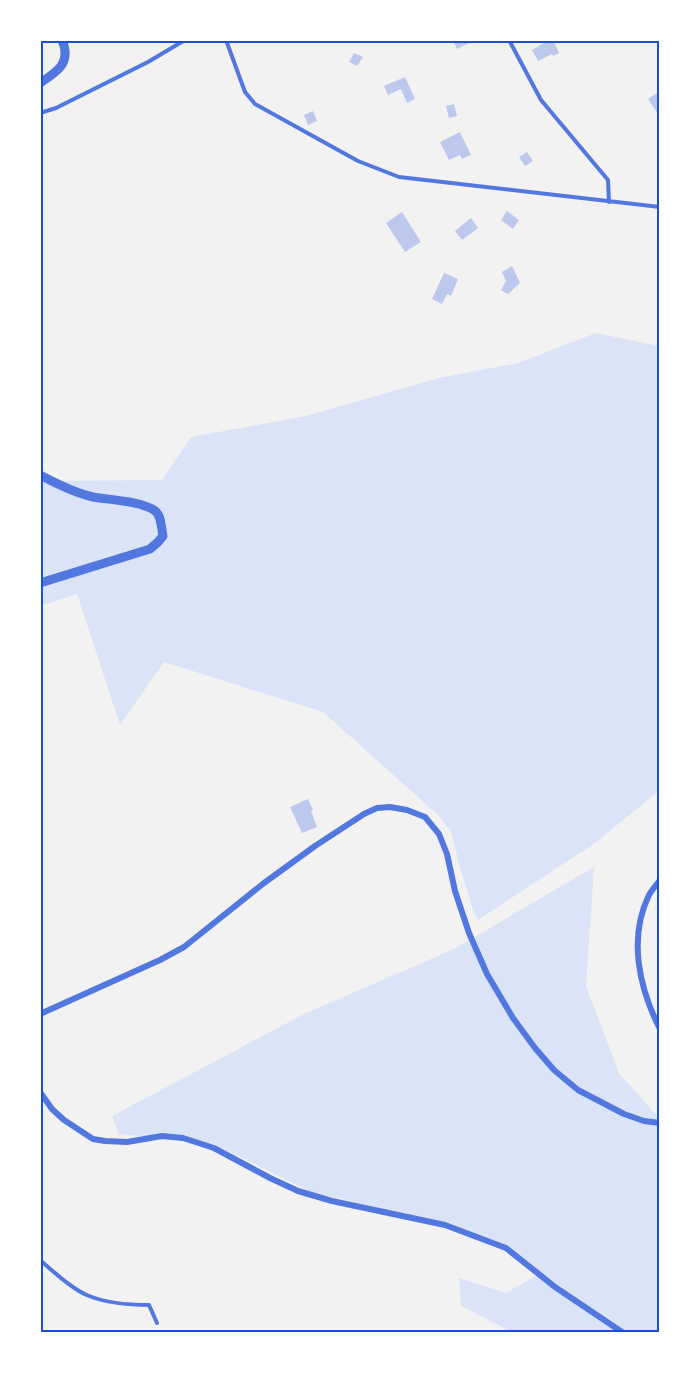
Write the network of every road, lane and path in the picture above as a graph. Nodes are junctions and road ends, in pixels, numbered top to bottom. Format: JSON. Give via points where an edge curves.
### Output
{"nodes":[{"id":1,"x":62,"y":40,"type":"edge"},
{"id":2,"x":185,"y":40,"type":"edge"},
{"id":3,"x":226,"y":40,"type":"edge"},
{"id":4,"x":509,"y":40,"type":"edge"},
{"id":5,"x":40,"y":83,"type":"edge"},
{"id":6,"x":40,"y":113,"type":"edge"},
{"id":7,"x":609,"y":202,"type":"junction"},
{"id":8,"x":660,"y":207,"type":"edge"},
{"id":9,"x":40,"y":475,"type":"edge"},
{"id":10,"x":40,"y":583,"type":"edge"},
{"id":11,"x":660,"y":880,"type":"edge"},
{"id":12,"x":40,"y":1014,"type":"edge"},
{"id":13,"x":660,"y":1029,"type":"edge"},
{"id":14,"x":40,"y":1092,"type":"edge"},
{"id":15,"x":660,"y":1123,"type":"edge"},
{"id":16,"x":40,"y":1260,"type":"edge"},
{"id":17,"x":157,"y":1323,"type":"dead end"},
{"id":18,"x":622,"y":1332,"type":"edge"}],
"edges":[{"from":1,"to":5,"type":"street","via":[[66,57],[63,64]]},
{"from":2,"to":6,"type":"lane","via":[[148,62]]},
{"from":3,"to":7,"type":"lane","via":[[245,92],[255,104],[358,161],[399,177]]},
{"from":4,"to":7,"type":"lane","via":[[541,100],[608,180]]},
{"from":7,"to":8,"type":"lane"},
{"from":9,"to":10,"type":"street","via":[[91,496],[155,510],[163,536],[150,549]]},
{"from":11,"to":13,"type":"street","via":[[640,919],[638,944],[644,994]]},
{"from":12,"to":15,"type":"street","via":[[184,947],[315,846],[364,814],[390,807],[425,817],[439,834],[469,933],[487,974],[535,1048],[578,1090],[624,1114]]},
{"from":14,"to":18,"type":"street","via":[[64,1120],[93,1139],[127,1142],[162,1136],[183,1138],[214,1148],[298,1191],[445,1225],[506,1248]]},
{"from":16,"to":17,"type":"lane","via":[[89,1296],[129,1305],[150,1305]]}]}
